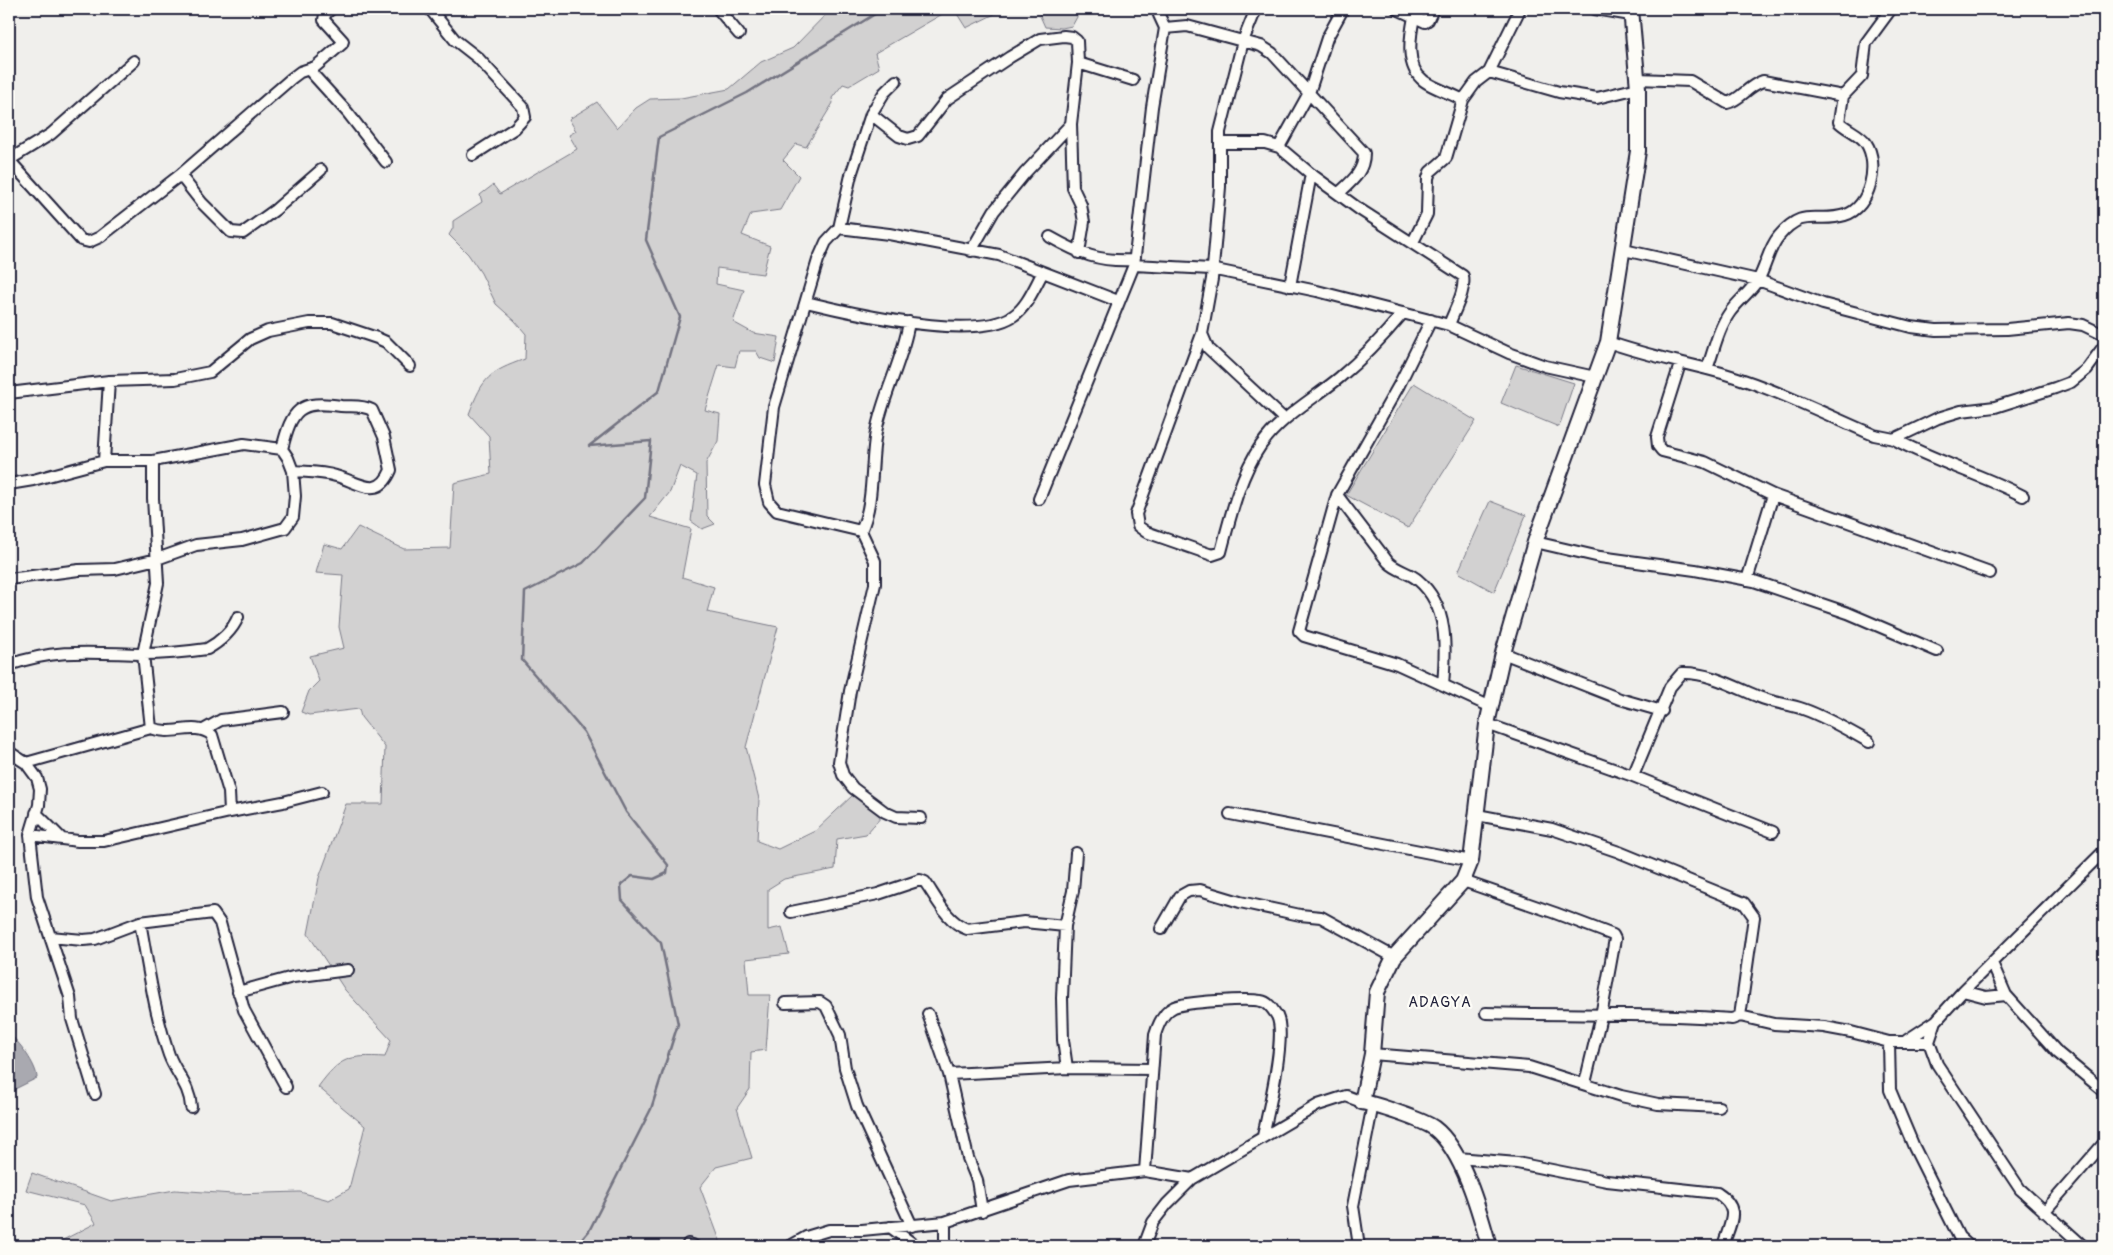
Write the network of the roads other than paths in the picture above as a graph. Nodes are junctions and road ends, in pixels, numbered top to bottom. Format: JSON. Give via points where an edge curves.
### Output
{"nodes":[{"id":1,"x":331,"y":9,"type":"edge"},
{"id":2,"x":430,"y":9,"type":"edge"},
{"id":3,"x":718,"y":9,"type":"edge"},
{"id":4,"x":1161,"y":9,"type":"edge"},
{"id":5,"x":1256,"y":9,"type":"edge"},
{"id":6,"x":1343,"y":9,"type":"edge"},
{"id":7,"x":1397,"y":9,"type":"edge"},
{"id":8,"x":1433,"y":9,"type":"edge"},
{"id":9,"x":1520,"y":9,"type":"edge"},
{"id":10,"x":1595,"y":9,"type":"edge"},
{"id":11,"x":1891,"y":9,"type":"edge"},
{"id":12,"x":1631,"y":12,"type":"edge"},
{"id":13,"x":1414,"y":18,"type":"junction"},
{"id":14,"x":1165,"y":28,"type":"junction"},
{"id":15,"x":739,"y":34,"type":"dead end"},
{"id":16,"x":1243,"y":41,"type":"junction"},
{"id":17,"x":134,"y":61,"type":"dead end"},
{"id":18,"x":1078,"y":63,"type":"junction"},
{"id":19,"x":309,"y":70,"type":"junction"},
{"id":20,"x":1488,"y":72,"type":"junction"},
{"id":21,"x":1133,"y":80,"type":"dead end"},
{"id":22,"x":896,"y":81,"type":"dead end"},
{"id":23,"x":1638,"y":84,"type":"junction"},
{"id":24,"x":1309,"y":93,"type":"junction"},
{"id":25,"x":1843,"y":96,"type":"junction"},
{"id":26,"x":1463,"y":100,"type":"junction"},
{"id":27,"x":870,"y":114,"type":"junction"},
{"id":28,"x":1070,"y":124,"type":"junction"},
{"id":29,"x":1220,"y":143,"type":"junction"},
{"id":30,"x":1280,"y":147,"type":"junction"},
{"id":31,"x":473,"y":155,"type":"dead end"},
{"id":32,"x":9,"y":160,"type":"edge"},
{"id":33,"x":386,"y":162,"type":"dead end"},
{"id":34,"x":321,"y":170,"type":"dead end"},
{"id":35,"x":1310,"y":174,"type":"junction"},
{"id":36,"x":180,"y":175,"type":"junction"},
{"id":37,"x":1339,"y":193,"type":"junction"},
{"id":38,"x":840,"y":228,"type":"junction"},
{"id":39,"x":1050,"y":237,"type":"dead end"},
{"id":40,"x":1412,"y":242,"type":"junction"},
{"id":41,"x":1624,"y":250,"type":"junction"},
{"id":42,"x":971,"y":251,"type":"junction"},
{"id":43,"x":1079,"y":252,"type":"junction"},
{"id":44,"x":1134,"y":263,"type":"junction"},
{"id":45,"x":1211,"y":269,"type":"junction"},
{"id":46,"x":1043,"y":272,"type":"junction"},
{"id":47,"x":1758,"y":280,"type":"junction"},
{"id":48,"x":1290,"y":286,"type":"junction"},
{"id":49,"x":1118,"y":301,"type":"junction"},
{"id":50,"x":806,"y":302,"type":"junction"},
{"id":51,"x":1403,"y":313,"type":"junction"},
{"id":52,"x":1431,"y":320,"type":"junction"},
{"id":53,"x":909,"y":322,"type":"junction"},
{"id":54,"x":1449,"y":324,"type":"junction"},
{"id":55,"x":1202,"y":334,"type":"junction"},
{"id":56,"x":2104,"y":335,"type":"edge"},
{"id":57,"x":1608,"y":342,"type":"junction"},
{"id":58,"x":2104,"y":346,"type":"edge"},
{"id":59,"x":1680,"y":364,"type":"junction"},
{"id":60,"x":410,"y":366,"type":"dead end"},
{"id":61,"x":1707,"y":369,"type":"junction"},
{"id":62,"x":1594,"y":377,"type":"junction"},
{"id":63,"x":109,"y":381,"type":"junction"},
{"id":64,"x":9,"y":393,"type":"edge"},
{"id":65,"x":1283,"y":418,"type":"junction"},
{"id":66,"x":1894,"y":439,"type":"junction"},
{"id":67,"x":282,"y":449,"type":"junction"},
{"id":68,"x":104,"y":461,"type":"junction"},
{"id":69,"x":153,"y":461,"type":"junction"},
{"id":70,"x":293,"y":471,"type":"junction"},
{"id":71,"x":9,"y":484,"type":"edge"},
{"id":72,"x":1338,"y":494,"type":"junction"},
{"id":73,"x":1774,"y":495,"type":"junction"},
{"id":74,"x":2023,"y":496,"type":"dead end"},
{"id":75,"x":1040,"y":499,"type":"dead end"},
{"id":76,"x":861,"y":530,"type":"junction"},
{"id":77,"x":1536,"y":542,"type":"junction"},
{"id":78,"x":157,"y":559,"type":"junction"},
{"id":79,"x":1990,"y":573,"type":"dead end"},
{"id":80,"x":9,"y":579,"type":"edge"},
{"id":81,"x":1747,"y":580,"type":"junction"},
{"id":82,"x":238,"y":617,"type":"dead end"},
{"id":83,"x":1937,"y":651,"type":"dead end"},
{"id":84,"x":1503,"y":653,"type":"junction"},
{"id":85,"x":143,"y":654,"type":"junction"},
{"id":86,"x":9,"y":665,"type":"edge"},
{"id":87,"x":1443,"y":686,"type":"junction"},
{"id":88,"x":1491,"y":707,"type":"junction"},
{"id":89,"x":1662,"y":711,"type":"junction"},
{"id":90,"x":283,"y":712,"type":"dead end"},
{"id":91,"x":1487,"y":724,"type":"junction"},
{"id":92,"x":151,"y":728,"type":"junction"},
{"id":93,"x":204,"y":729,"type":"junction"},
{"id":94,"x":1869,"y":742,"type":"dead end"},
{"id":95,"x":9,"y":752,"type":"edge"},
{"id":96,"x":26,"y":764,"type":"junction"},
{"id":97,"x":1633,"y":776,"type":"junction"},
{"id":98,"x":322,"y":792,"type":"dead end"},
{"id":99,"x":230,"y":812,"type":"junction"},
{"id":100,"x":36,"y":813,"type":"junction"},
{"id":101,"x":1230,"y":814,"type":"dead end"},
{"id":102,"x":1478,"y":815,"type":"junction"},
{"id":103,"x":921,"y":818,"type":"dead end"},
{"id":104,"x":1774,"y":832,"type":"dead end"},
{"id":105,"x":30,"y":835,"type":"junction"},
{"id":106,"x":62,"y":839,"type":"junction"},
{"id":107,"x":2104,"y":851,"type":"edge"},
{"id":108,"x":1076,"y":853,"type":"dead end"},
{"id":109,"x":1471,"y":861,"type":"junction"},
{"id":110,"x":1463,"y":881,"type":"junction"},
{"id":111,"x":791,"y":912,"type":"dead end"},
{"id":112,"x":140,"y":922,"type":"junction"},
{"id":113,"x":1065,"y":926,"type":"junction"},
{"id":114,"x":1161,"y":929,"type":"dead end"},
{"id":115,"x":50,"y":937,"type":"junction"},
{"id":116,"x":1394,"y":957,"type":"junction"},
{"id":117,"x":1992,"y":963,"type":"junction"},
{"id":118,"x":348,"y":970,"type":"dead end"},
{"id":119,"x":1963,"y":991,"type":"junction"},
{"id":120,"x":238,"y":992,"type":"junction"},
{"id":121,"x":2006,"y":995,"type":"junction"},
{"id":122,"x":784,"y":1003,"type":"dead end"},
{"id":123,"x":1486,"y":1013,"type":"dead end"},
{"id":124,"x":928,"y":1014,"type":"dead end"},
{"id":125,"x":1601,"y":1016,"type":"junction"},
{"id":126,"x":1740,"y":1016,"type":"junction"},
{"id":127,"x":1936,"y":1021,"type":"junction"},
{"id":128,"x":1889,"y":1042,"type":"junction"},
{"id":129,"x":1903,"y":1042,"type":"junction"},
{"id":130,"x":1928,"y":1042,"type":"junction"},
{"id":131,"x":1372,"y":1054,"type":"junction"},
{"id":132,"x":1067,"y":1068,"type":"junction"},
{"id":133,"x":1152,"y":1069,"type":"junction"},
{"id":134,"x":949,"y":1074,"type":"junction"},
{"id":135,"x":1585,"y":1083,"type":"junction"},
{"id":136,"x":286,"y":1087,"type":"dead end"},
{"id":137,"x":2104,"y":1090,"type":"edge"},
{"id":138,"x":95,"y":1094,"type":"dead end"},
{"id":139,"x":1368,"y":1103,"type":"junction"},
{"id":140,"x":191,"y":1107,"type":"dead end"},
{"id":141,"x":1719,"y":1107,"type":"dead end"},
{"id":142,"x":1263,"y":1136,"type":"junction"},
{"id":143,"x":2104,"y":1143,"type":"edge"},
{"id":144,"x":1458,"y":1158,"type":"junction"},
{"id":145,"x":1145,"y":1171,"type":"junction"},
{"id":146,"x":1192,"y":1179,"type":"junction"},
{"id":147,"x":982,"y":1211,"type":"junction"},
{"id":148,"x":2044,"y":1212,"type":"junction"},
{"id":149,"x":945,"y":1222,"type":"junction"},
{"id":150,"x":912,"y":1226,"type":"junction"},
{"id":151,"x":890,"y":1228,"type":"junction"},
{"id":152,"x":790,"y":1246,"type":"edge"},
{"id":153,"x":916,"y":1246,"type":"edge"},
{"id":154,"x":945,"y":1246,"type":"edge"},
{"id":155,"x":1144,"y":1246,"type":"edge"},
{"id":156,"x":1359,"y":1246,"type":"edge"},
{"id":157,"x":1489,"y":1246,"type":"edge"},
{"id":158,"x":1723,"y":1246,"type":"edge"},
{"id":159,"x":1969,"y":1246,"type":"edge"},
{"id":160,"x":2082,"y":1246,"type":"edge"}],
"edges":[{"from":1,"to":19,"type":"street","via":[[324,20],[343,41],[342,44]]},
{"from":2,"to":31,"type":"street","via":[[455,40],[478,58],[523,107],[525,117],[515,128]]},
{"from":3,"to":15,"type":"street"},
{"from":4,"to":14,"type":"street","via":[[1159,15]]},
{"from":5,"to":16,"type":"street"},
{"from":6,"to":24,"type":"street","via":[[1327,38]]},
{"from":7,"to":13,"type":"street"},
{"from":8,"to":13,"type":"street","via":[[1424,22]]},
{"from":9,"to":20,"type":"street"},
{"from":10,"to":12,"type":"street"},
{"from":11,"to":25,"type":"street","via":[[1866,43],[1862,76]]},
{"from":12,"to":23,"type":"street"},
{"from":13,"to":26,"type":"street","via":[[1409,46],[1419,76]]},
{"from":14,"to":16,"type":"street","via":[[1187,26]]},
{"from":14,"to":44,"type":"street"},
{"from":16,"to":24,"type":"street","via":[[1272,53]]},
{"from":16,"to":29,"type":"street","via":[[1222,122]]},
{"from":17,"to":32,"type":"street","via":[[51,134]]},
{"from":18,"to":21,"type":"street"},
{"from":18,"to":27,"type":"street","via":[[1077,42],[1072,37],[1040,39],[947,99],[918,136],[908,139]]},
{"from":18,"to":28,"type":"street"},
{"from":19,"to":33,"type":"street"},
{"from":19,"to":36,"type":"street","via":[[292,78]]},
{"from":20,"to":23,"type":"street","via":[[1559,92],[1598,98]]},
{"from":20,"to":26,"type":"street"},
{"from":22,"to":27,"type":"street"},
{"from":23,"to":25,"type":"street","via":[[1690,81],[1727,102],[1734,101],[1751,85],[1763,81]]},
{"from":23,"to":41,"type":"street","via":[[1638,151]]},
{"from":24,"to":30,"type":"street"},
{"from":24,"to":37,"type":"street","via":[[1364,153],[1359,173]]},
{"from":25,"to":47,"type":"street","via":[[1839,122],[1866,142],[1872,160],[1870,185],[1861,203],[1851,213],[1796,220],[1772,246]]},
{"from":26,"to":40,"type":"street","via":[[1446,158],[1430,172],[1427,214]]},
{"from":27,"to":38,"type":"street","via":[[851,175]]},
{"from":28,"to":42,"type":"street","via":[[994,211]]},
{"from":28,"to":43,"type":"street","via":[[1073,188],[1084,222]]},
{"from":29,"to":30,"type":"street","via":[[1252,142]]},
{"from":29,"to":45,"type":"street","via":[[1220,187]]},
{"from":30,"to":35,"type":"street"},
{"from":32,"to":36,"type":"street","via":[[81,240],[89,242]]},
{"from":34,"to":36,"type":"street","via":[[276,210],[236,234],[202,202]]},
{"from":35,"to":37,"type":"street"},
{"from":35,"to":48,"type":"street"},
{"from":37,"to":40,"type":"street"},
{"from":38,"to":42,"type":"street","via":[[889,234]]},
{"from":38,"to":50,"type":"street","via":[[826,242]]},
{"from":39,"to":43,"type":"street"},
{"from":40,"to":54,"type":"street","via":[[1463,276],[1462,292]]},
{"from":41,"to":47,"type":"street"},
{"from":41,"to":57,"type":"street"},
{"from":42,"to":46,"type":"street","via":[[1000,256]]},
{"from":43,"to":44,"type":"street","via":[[1093,258]]},
{"from":44,"to":45,"type":"street"},
{"from":44,"to":49,"type":"street"},
{"from":45,"to":48,"type":"street"},
{"from":45,"to":55,"type":"street"},
{"from":46,"to":49,"type":"street"},
{"from":46,"to":53,"type":"street","via":[[1022,307],[1012,317],[964,327]]},
{"from":47,"to":56,"type":"street","via":[[1823,304],[1911,327],[2007,329],[2069,323],[2083,325]]},
{"from":47,"to":61,"type":"street","via":[[1723,323]]},
{"from":48,"to":51,"type":"street"},
{"from":49,"to":75,"type":"street"},
{"from":50,"to":53,"type":"street"},
{"from":50,"to":76,"type":"street","via":[[774,407],[765,485],[769,502],[777,511]]},
{"from":51,"to":52,"type":"street"},
{"from":51,"to":65,"type":"street","via":[[1338,379]]},
{"from":52,"to":54,"type":"street"},
{"from":52,"to":72,"type":"street"},
{"from":53,"to":76,"type":"street","via":[[903,354],[882,406],[868,510]]},
{"from":54,"to":62,"type":"street","via":[[1545,366]]},
{"from":55,"to":65,"type":"street","via":[[1208,348]]},
{"from":55,"to":65,"type":"street","via":[[1136,514],[1138,526],[1200,552],[1212,555],[1220,552],[1236,495],[1260,447]]},
{"from":57,"to":59,"type":"street"},
{"from":57,"to":62,"type":"street"},
{"from":58,"to":66,"type":"street","via":[[2087,369],[2071,382],[1995,407],[1938,418]]},
{"from":59,"to":61,"type":"street"},
{"from":59,"to":73,"type":"street","via":[[1657,437],[1658,446],[1672,455],[1705,462]]},
{"from":60,"to":63,"type":"street","via":[[386,342],[377,338],[332,322],[309,323],[268,331],[250,339],[210,372],[175,379]]},
{"from":61,"to":66,"type":"street","via":[[1752,384],[1874,435]]},
{"from":62,"to":77,"type":"street"},
{"from":63,"to":64,"type":"street"},
{"from":63,"to":68,"type":"street"},
{"from":66,"to":74,"type":"street","via":[[1923,455],[1996,482]]},
{"from":67,"to":69,"type":"street","via":[[244,444]]},
{"from":67,"to":70,"type":"street"},
{"from":67,"to":70,"type":"street","via":[[289,422],[304,407],[315,403],[363,406],[372,410],[384,438],[391,470],[388,479],[372,488],[336,475]]},
{"from":68,"to":69,"type":"street"},
{"from":68,"to":71,"type":"street"},
{"from":69,"to":78,"type":"street"},
{"from":70,"to":78,"type":"street","via":[[293,517],[284,528],[242,540],[196,545]]},
{"from":72,"to":87,"type":"street","via":[[1394,569],[1418,580],[1438,606],[1446,647]]},
{"from":72,"to":87,"type":"street","via":[[1299,632],[1397,664]]},
{"from":73,"to":79,"type":"street"},
{"from":73,"to":81,"type":"street"},
{"from":76,"to":103,"type":"street","via":[[875,561],[875,584],[850,691],[839,762],[843,775],[853,788],[885,812],[896,817]]},
{"from":77,"to":81,"type":"street","via":[[1600,557]]},
{"from":77,"to":84,"type":"street"},
{"from":78,"to":80,"type":"street","via":[[115,569]]},
{"from":78,"to":85,"type":"street","via":[[158,583]]},
{"from":81,"to":83,"type":"street","via":[[1848,613]]},
{"from":82,"to":85,"type":"street","via":[[235,625],[208,649]]},
{"from":84,"to":88,"type":"street"},
{"from":84,"to":89,"type":"street","via":[[1620,699]]},
{"from":85,"to":86,"type":"street","via":[[57,652]]},
{"from":85,"to":92,"type":"street"},
{"from":87,"to":88,"type":"street"},
{"from":88,"to":91,"type":"street"},
{"from":89,"to":94,"type":"street","via":[[1676,677],[1691,672],[1778,704],[1801,708]]},
{"from":89,"to":97,"type":"street"},
{"from":90,"to":93,"type":"street","via":[[221,720]]},
{"from":91,"to":97,"type":"street"},
{"from":91,"to":102,"type":"street"},
{"from":92,"to":93,"type":"street","via":[[163,733]]},
{"from":92,"to":96,"type":"street"},
{"from":93,"to":99,"type":"street","via":[[216,744],[229,792]]},
{"from":95,"to":96,"type":"street"},
{"from":96,"to":100,"type":"street","via":[[37,778],[40,789]]},
{"from":97,"to":104,"type":"street"},
{"from":98,"to":99,"type":"street"},
{"from":99,"to":106,"type":"street","via":[[104,841]]},
{"from":100,"to":105,"type":"street"},
{"from":100,"to":106,"type":"street"},
{"from":101,"to":109,"type":"street"},
{"from":102,"to":109,"type":"street"},
{"from":102,"to":126,"type":"street","via":[[1552,830],[1619,852],[1744,902],[1754,917]]},
{"from":105,"to":106,"type":"street"},
{"from":105,"to":115,"type":"street","via":[[37,897]]},
{"from":107,"to":117,"type":"street"},
{"from":108,"to":113,"type":"street","via":[[1073,892]]},
{"from":109,"to":110,"type":"street"},
{"from":110,"to":116,"type":"street"},
{"from":110,"to":125,"type":"street","via":[[1613,935],[1615,939]]},
{"from":111,"to":113,"type":"street","via":[[878,894],[920,880],[925,882],[948,916],[968,929],[1024,922]]},
{"from":112,"to":115,"type":"street","via":[[83,940]]},
{"from":112,"to":120,"type":"street","via":[[213,913],[220,923]]},
{"from":112,"to":140,"type":"street","via":[[169,1054],[190,1094]]},
{"from":113,"to":132,"type":"street","via":[[1062,998]]},
{"from":114,"to":116,"type":"street","via":[[1180,896],[1200,890],[1300,916],[1322,917]]},
{"from":115,"to":138,"type":"street","via":[[70,997],[72,1019]]},
{"from":116,"to":131,"type":"street","via":[[1377,992]]},
{"from":117,"to":119,"type":"street"},
{"from":117,"to":121,"type":"street"},
{"from":118,"to":120,"type":"street","via":[[293,977]]},
{"from":119,"to":121,"type":"street","via":[[1986,997]]},
{"from":119,"to":127,"type":"street"},
{"from":120,"to":136,"type":"street","via":[[244,1010]]},
{"from":121,"to":137,"type":"street","via":[[2058,1053]]},
{"from":122,"to":150,"type":"street","via":[[820,1002],[826,1006],[840,1035],[845,1068],[857,1106]]},
{"from":123,"to":125,"type":"street"},
{"from":124,"to":134,"type":"street"},
{"from":125,"to":126,"type":"street","via":[[1671,1014],[1732,1019]]},
{"from":125,"to":135,"type":"street"},
{"from":126,"to":128,"type":"street","via":[[1774,1024],[1824,1027]]},
{"from":127,"to":129,"type":"street"},
{"from":127,"to":130,"type":"street"},
{"from":128,"to":129,"type":"street"},
{"from":128,"to":159,"type":"street","via":[[1890,1090],[1959,1237]]},
{"from":129,"to":130,"type":"street"},
{"from":130,"to":148,"type":"street","via":[[1937,1064],[2020,1189]]},
{"from":131,"to":135,"type":"street","via":[[1529,1066]]},
{"from":131,"to":139,"type":"street"},
{"from":132,"to":133,"type":"street"},
{"from":132,"to":134,"type":"street"},
{"from":133,"to":142,"type":"street","via":[[1158,1026],[1173,1007],[1240,1000],[1262,1001],[1269,1005],[1280,1026],[1274,1082]]},
{"from":133,"to":145,"type":"street"},
{"from":134,"to":147,"type":"street"},
{"from":135,"to":141,"type":"street","via":[[1621,1096],[1658,1104]]},
{"from":139,"to":142,"type":"street","via":[[1346,1096],[1318,1105]]},
{"from":139,"to":144,"type":"street","via":[[1434,1128]]},
{"from":139,"to":156,"type":"street","via":[[1353,1206]]},
{"from":142,"to":146,"type":"street"},
{"from":143,"to":148,"type":"street"},
{"from":144,"to":157,"type":"street"},
{"from":144,"to":158,"type":"street","via":[[1517,1163],[1607,1181],[1717,1193],[1728,1201],[1733,1213]]},
{"from":145,"to":146,"type":"street"},
{"from":145,"to":147,"type":"street","via":[[1069,1180]]},
{"from":146,"to":155,"type":"street","via":[[1152,1222]]},
{"from":147,"to":149,"type":"street"},
{"from":148,"to":160,"type":"street"},
{"from":149,"to":150,"type":"street"},
{"from":149,"to":154,"type":"street"},
{"from":150,"to":151,"type":"street"},
{"from":151,"to":152,"type":"street","via":[[829,1230]]},
{"from":151,"to":153,"type":"street"}]}
